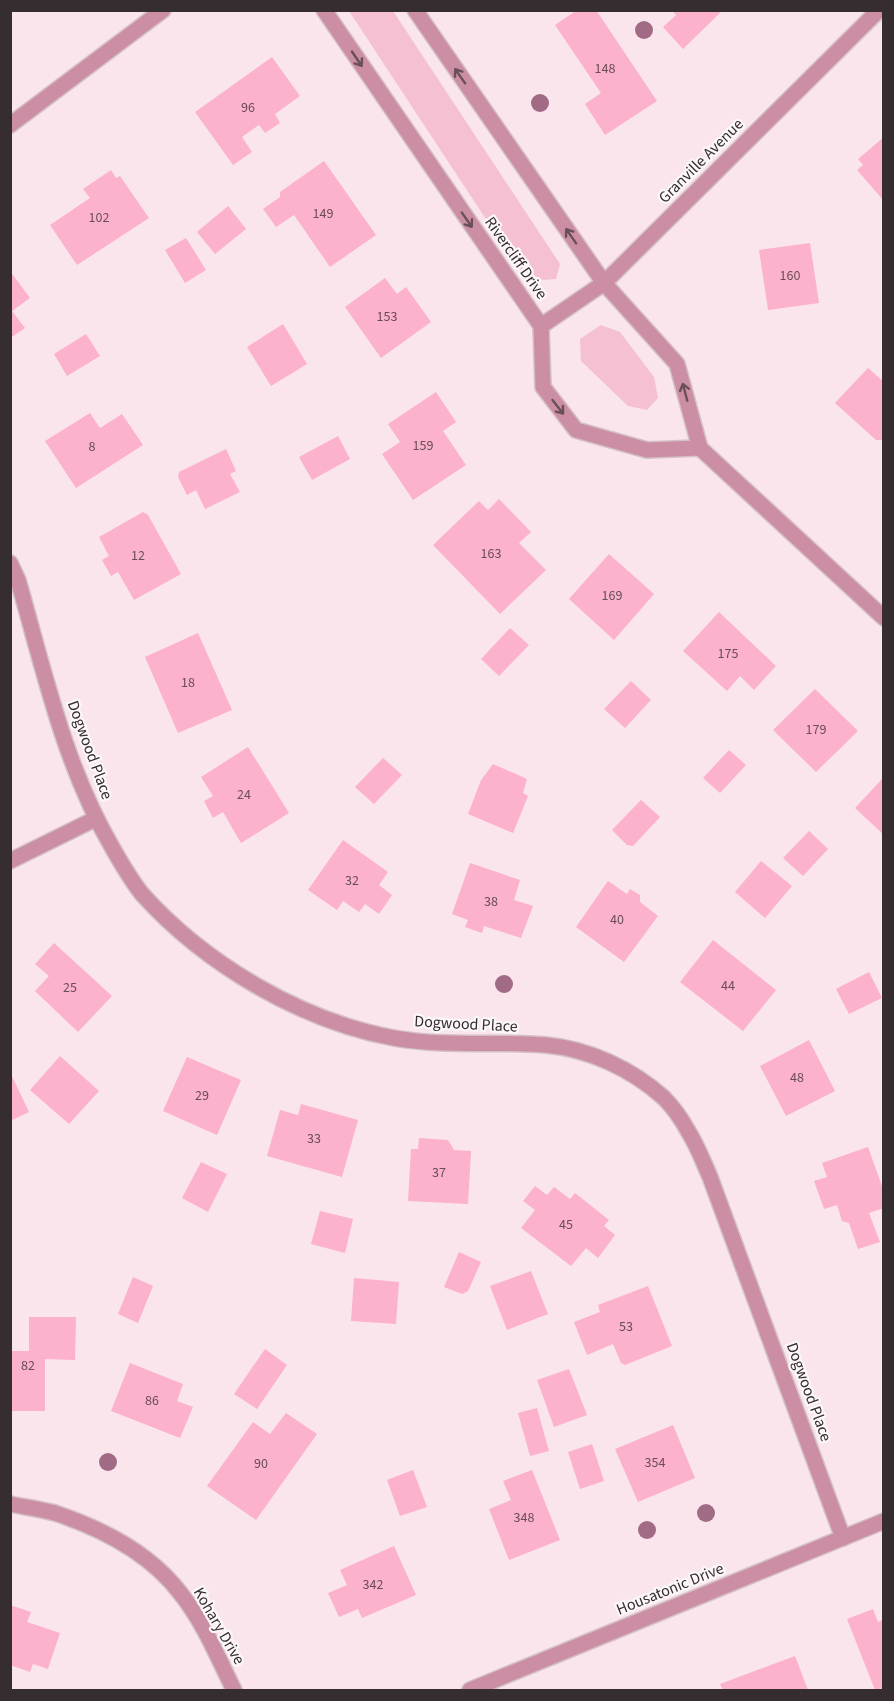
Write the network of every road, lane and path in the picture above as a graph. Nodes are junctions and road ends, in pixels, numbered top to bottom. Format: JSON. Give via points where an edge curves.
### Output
{"nodes":[{"id":1,"x":163,"y":10,"type":"edge"},
{"id":2,"x":324,"y":10,"type":"edge"},
{"id":3,"x":415,"y":10,"type":"edge"},
{"id":4,"x":879,"y":10,"type":"edge"},
{"id":5,"x":10,"y":124,"type":"edge"},
{"id":6,"x":604,"y":282,"type":"junction"},
{"id":7,"x":541,"y":326,"type":"junction"},
{"id":8,"x":700,"y":448,"type":"junction"},
{"id":9,"x":10,"y":563,"type":"edge"},
{"id":10,"x":884,"y":618,"type":"edge"},
{"id":11,"x":95,"y":819,"type":"junction"},
{"id":12,"x":10,"y":861,"type":"edge"},
{"id":13,"x":10,"y":1504,"type":"edge"},
{"id":14,"x":884,"y":1521,"type":"edge"},
{"id":15,"x":843,"y":1538,"type":"junction"},
{"id":16,"x":234,"y":1690,"type":"edge"},
{"id":17,"x":470,"y":1690,"type":"edge"}],
"edges":[{"from":1,"to":5,"type":"street"},
{"from":2,"to":7,"type":"street","name":"Rivercliff Drive","one_way":true},
{"from":6,"to":3,"type":"street","one_way":true},
{"from":4,"to":6,"type":"street","name":"Granville Avenue"},
{"from":6,"to":7,"type":"street","name":"Granville Avenue"},
{"from":8,"to":6,"type":"street","one_way":true,"via":[[677,364]]},
{"from":7,"to":8,"type":"street","name":"Rivercliff Drive","one_way":true,"via":[[543,387],[576,430],[647,450]]},
{"from":8,"to":10,"type":"street"},
{"from":9,"to":11,"type":"street","name":"Dogwood Place","via":[[66,747]]},
{"from":11,"to":12,"type":"street"},
{"from":11,"to":15,"type":"street","name":"Dogwood Place","via":[[141,892],[172,924],[251,984],[336,1022],[393,1038],[448,1045],[548,1045],[581,1052],[639,1078],[666,1099],[689,1132],[710,1176]]},
{"from":13,"to":16,"type":"street","name":"Kohary Drive","via":[[54,1513],[107,1534],[163,1573],[196,1616]]},
{"from":14,"to":15,"type":"street","name":"Housatonic Drive"},
{"from":15,"to":17,"type":"street","name":"Housatonic Drive"}]}
